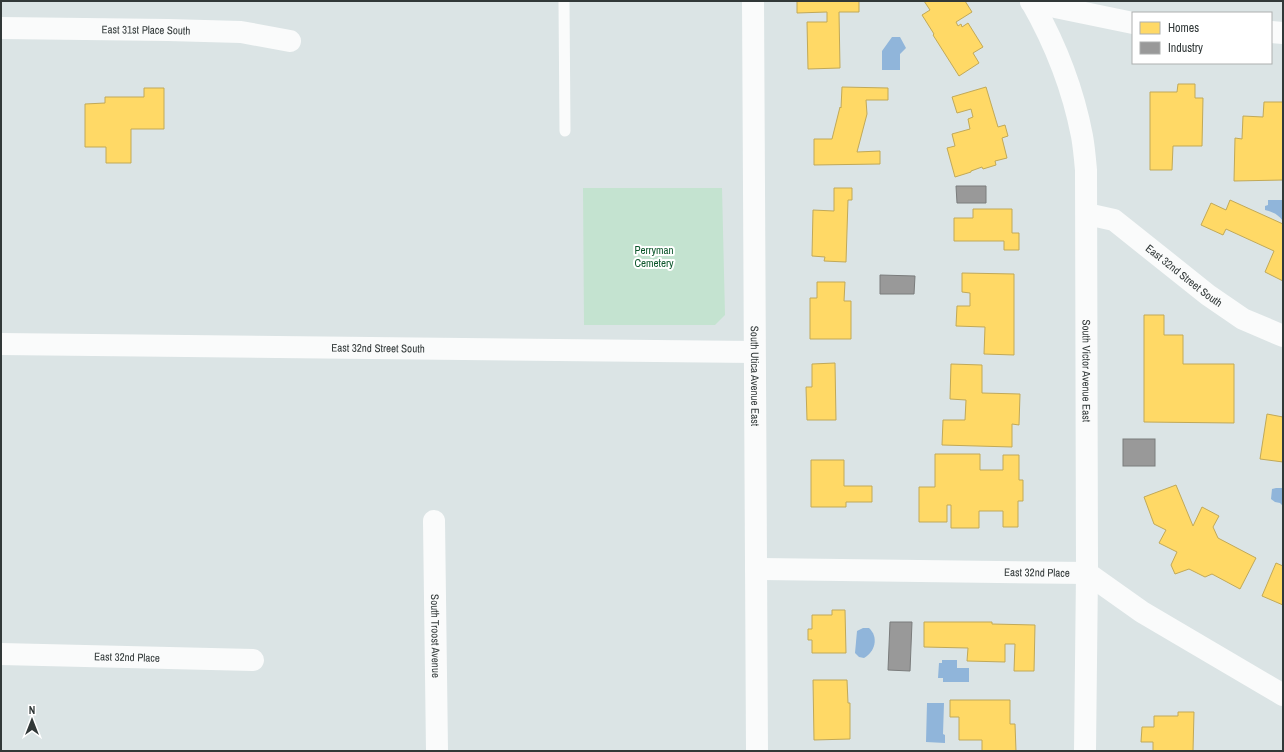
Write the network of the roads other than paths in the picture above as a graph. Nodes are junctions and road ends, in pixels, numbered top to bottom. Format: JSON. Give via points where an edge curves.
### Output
{"nodes":[{"id":1,"x":564,"y":1,"type":"edge"},
{"id":2,"x":753,"y":1,"type":"edge"},
{"id":3,"x":1031,"y":1,"type":"edge"},
{"id":4,"x":1132,"y":23,"type":"edge"},
{"id":5,"x":1,"y":28,"type":"edge"},
{"id":6,"x":1272,"y":32,"type":"edge"},
{"id":7,"x":1283,"y":32,"type":"edge"},
{"id":8,"x":290,"y":41,"type":"dead end"},
{"id":9,"x":565,"y":131,"type":"dead end"},
{"id":10,"x":1087,"y":214,"type":"junction"},
{"id":11,"x":1283,"y":336,"type":"edge"},
{"id":12,"x":1,"y":344,"type":"edge"},
{"id":13,"x":754,"y":352,"type":"junction"},
{"id":14,"x":434,"y":521,"type":"dead end"},
{"id":15,"x":756,"y":569,"type":"junction"},
{"id":16,"x":1087,"y":573,"type":"junction"},
{"id":17,"x":1,"y":654,"type":"edge"},
{"id":18,"x":253,"y":660,"type":"dead end"},
{"id":19,"x":1283,"y":695,"type":"edge"},
{"id":20,"x":437,"y":751,"type":"edge"},
{"id":21,"x":757,"y":751,"type":"edge"},
{"id":22,"x":1085,"y":751,"type":"edge"}],
"edges":[{"from":1,"to":9,"type":"lane"},
{"from":2,"to":13,"type":"street","name":"South Utica Avenue East"},
{"from":3,"to":4,"type":"street"},
{"from":3,"to":10,"type":"street","name":"South Victor Avenue East","via":[[1053,44],[1075,108],[1086,170]]},
{"from":5,"to":8,"type":"street","name":"East 31st Place South","via":[[241,32]]},
{"from":6,"to":7,"type":"street"},
{"from":10,"to":11,"type":"street","name":"East 32nd Street South","via":[[1114,220],[1208,295],[1243,319]]},
{"from":10,"to":16,"type":"street","name":"South Victor Avenue East"},
{"from":12,"to":13,"type":"street","name":"East 32nd Street South"},
{"from":13,"to":15,"type":"street","name":"South Utica Avenue East"},
{"from":14,"to":20,"type":"street","name":"South Troost Avenue"},
{"from":15,"to":16,"type":"street","name":"East 32nd Place"},
{"from":15,"to":21,"type":"street","name":"South Utica Avenue East"},
{"from":16,"to":19,"type":"street","via":[[1142,612]]},
{"from":16,"to":22,"type":"street","name":"South Victor Avenue East"},
{"from":17,"to":18,"type":"street","name":"East 32nd Place"}]}
